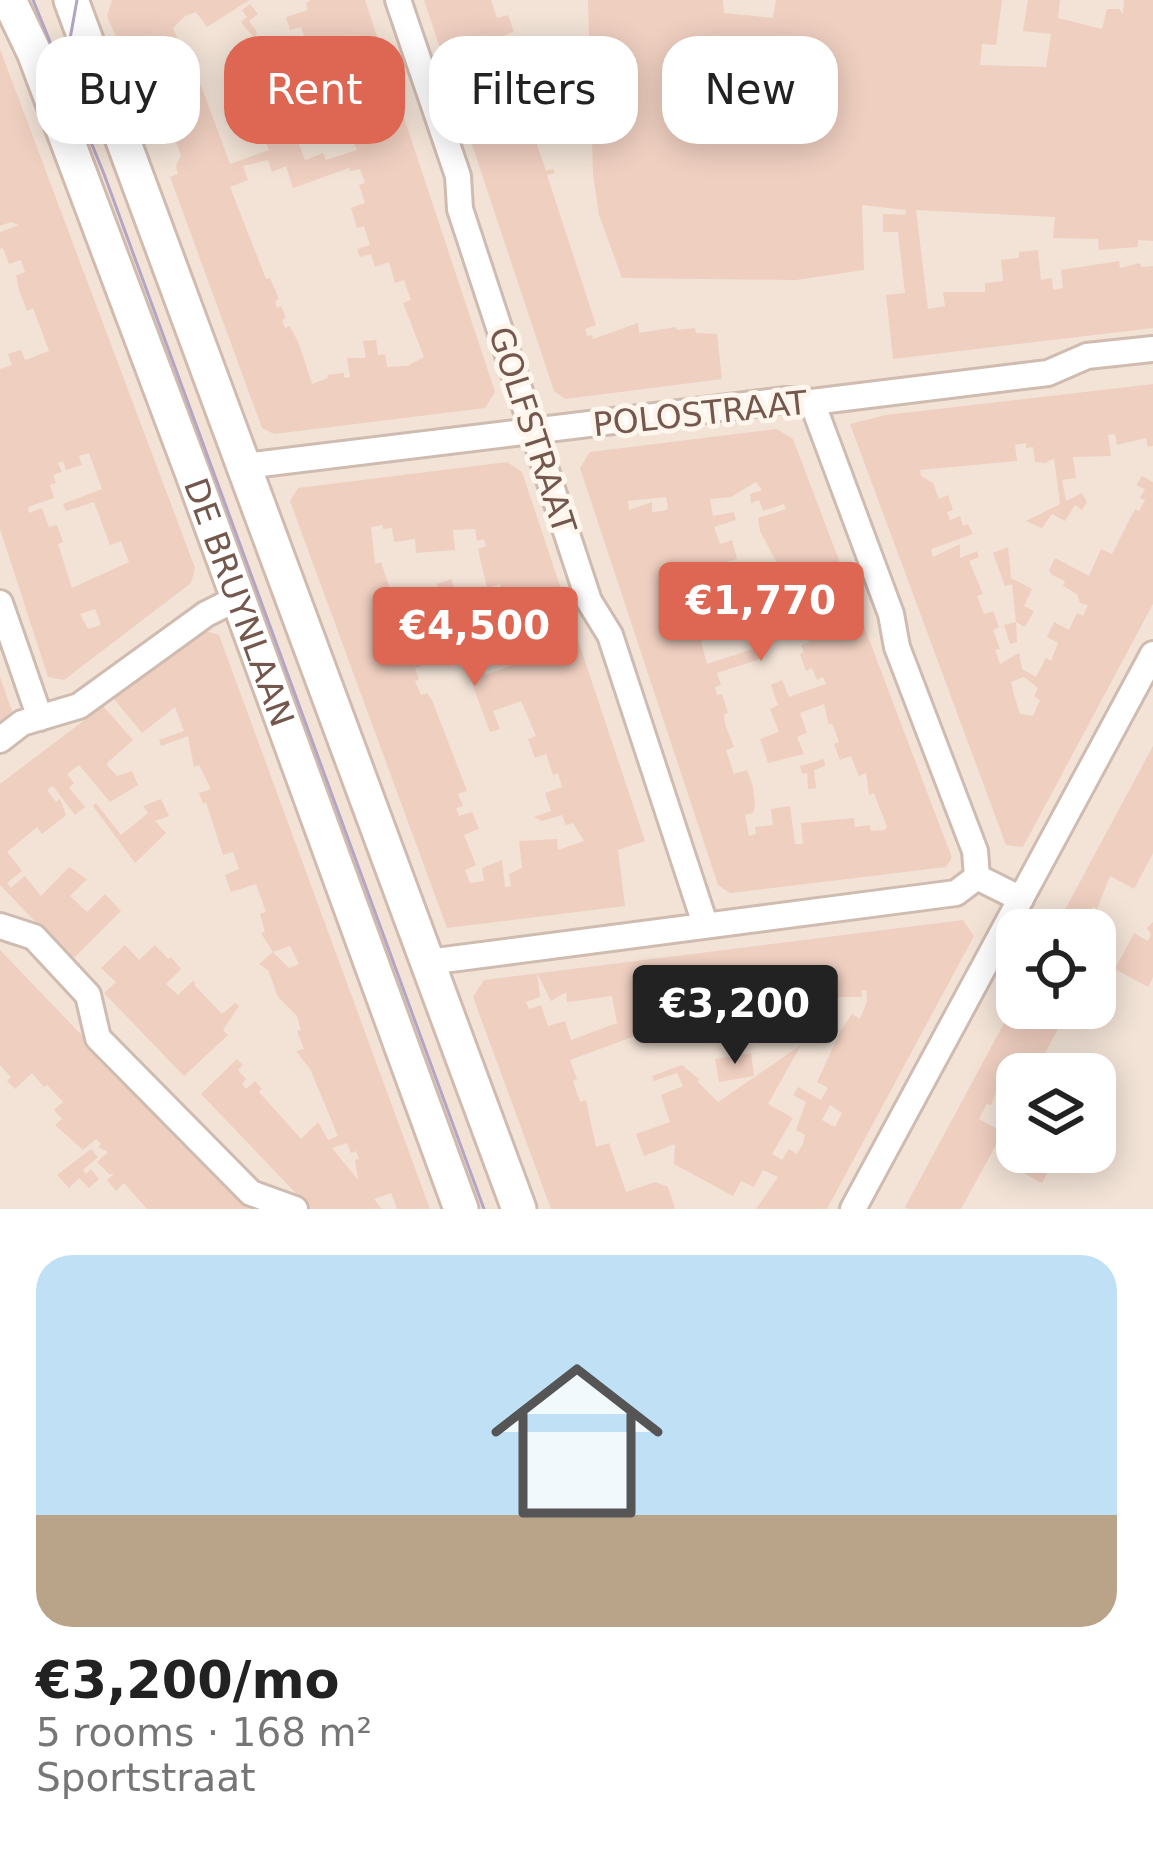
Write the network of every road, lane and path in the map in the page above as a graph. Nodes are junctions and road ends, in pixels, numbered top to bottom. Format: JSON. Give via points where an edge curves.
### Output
{"nodes":[{"id":1,"x":71,"y":0,"type":"edge"},
{"id":2,"x":398,"y":0,"type":"edge"},
{"id":3,"x":15,"y":6,"type":"edge"},
{"id":4,"x":1153,"y":349,"type":"edge"},
{"id":5,"x":812,"y":402,"type":"junction"},
{"id":6,"x":533,"y":430,"type":"junction"},
{"id":7,"x":244,"y":466,"type":"junction"},
{"id":8,"x":238,"y":598,"type":"junction"},
{"id":9,"x":0,"y":603,"type":"edge"},
{"id":10,"x":1153,"y":654,"type":"edge"},
{"id":11,"x":40,"y":718,"type":"junction"},
{"id":12,"x":0,"y":740,"type":"edge"},
{"id":13,"x":976,"y":877,"type":"junction"},
{"id":14,"x":1021,"y":899,"type":"junction"},
{"id":15,"x":705,"y":924,"type":"junction"},
{"id":16,"x":0,"y":926,"type":"edge"},
{"id":17,"x":428,"y":962,"type":"junction"},
{"id":18,"x":295,"y":1209,"type":"edge"},
{"id":19,"x":461,"y":1209,"type":"edge"},
{"id":20,"x":520,"y":1209,"type":"edge"},
{"id":21,"x":853,"y":1209,"type":"edge"}],
"edges":[{"from":1,"to":7,"type":"main road","name":"DE BRUYNLAAN"},
{"from":2,"to":6,"type":"street","name":"GOLFSTRAAT"},
{"from":3,"to":8,"type":"main road","name":"DE BRUYNLAAN"},
{"from":4,"to":5,"type":"street","name":"POLOSTRAAT","via":[[1087,356],[1048,373]]},
{"from":5,"to":6,"type":"street","name":"POLOSTRAAT"},
{"from":5,"to":13,"type":"street","via":[[975,851]]},
{"from":6,"to":7,"type":"street","name":"POLOSTRAAT"},
{"from":6,"to":15,"type":"street","name":"GOLFSTRAAT"},
{"from":7,"to":17,"type":"main road","name":"DE BRUYNLAAN"},
{"from":8,"to":11,"type":"street","via":[[80,706]]},
{"from":8,"to":19,"type":"main road","name":"DE BRUYNLAAN"},
{"from":9,"to":11,"type":"street"},
{"from":10,"to":14,"type":"street"},
{"from":11,"to":12,"type":"street"},
{"from":13,"to":14,"type":"street"},
{"from":13,"to":15,"type":"street","via":[[956,893]]},
{"from":14,"to":21,"type":"street"},
{"from":15,"to":17,"type":"street"},
{"from":16,"to":18,"type":"street","via":[[34,937],[88,995],[98,1038],[251,1193]]},
{"from":17,"to":20,"type":"main road","name":"DE BRUYNLAAN"}]}
